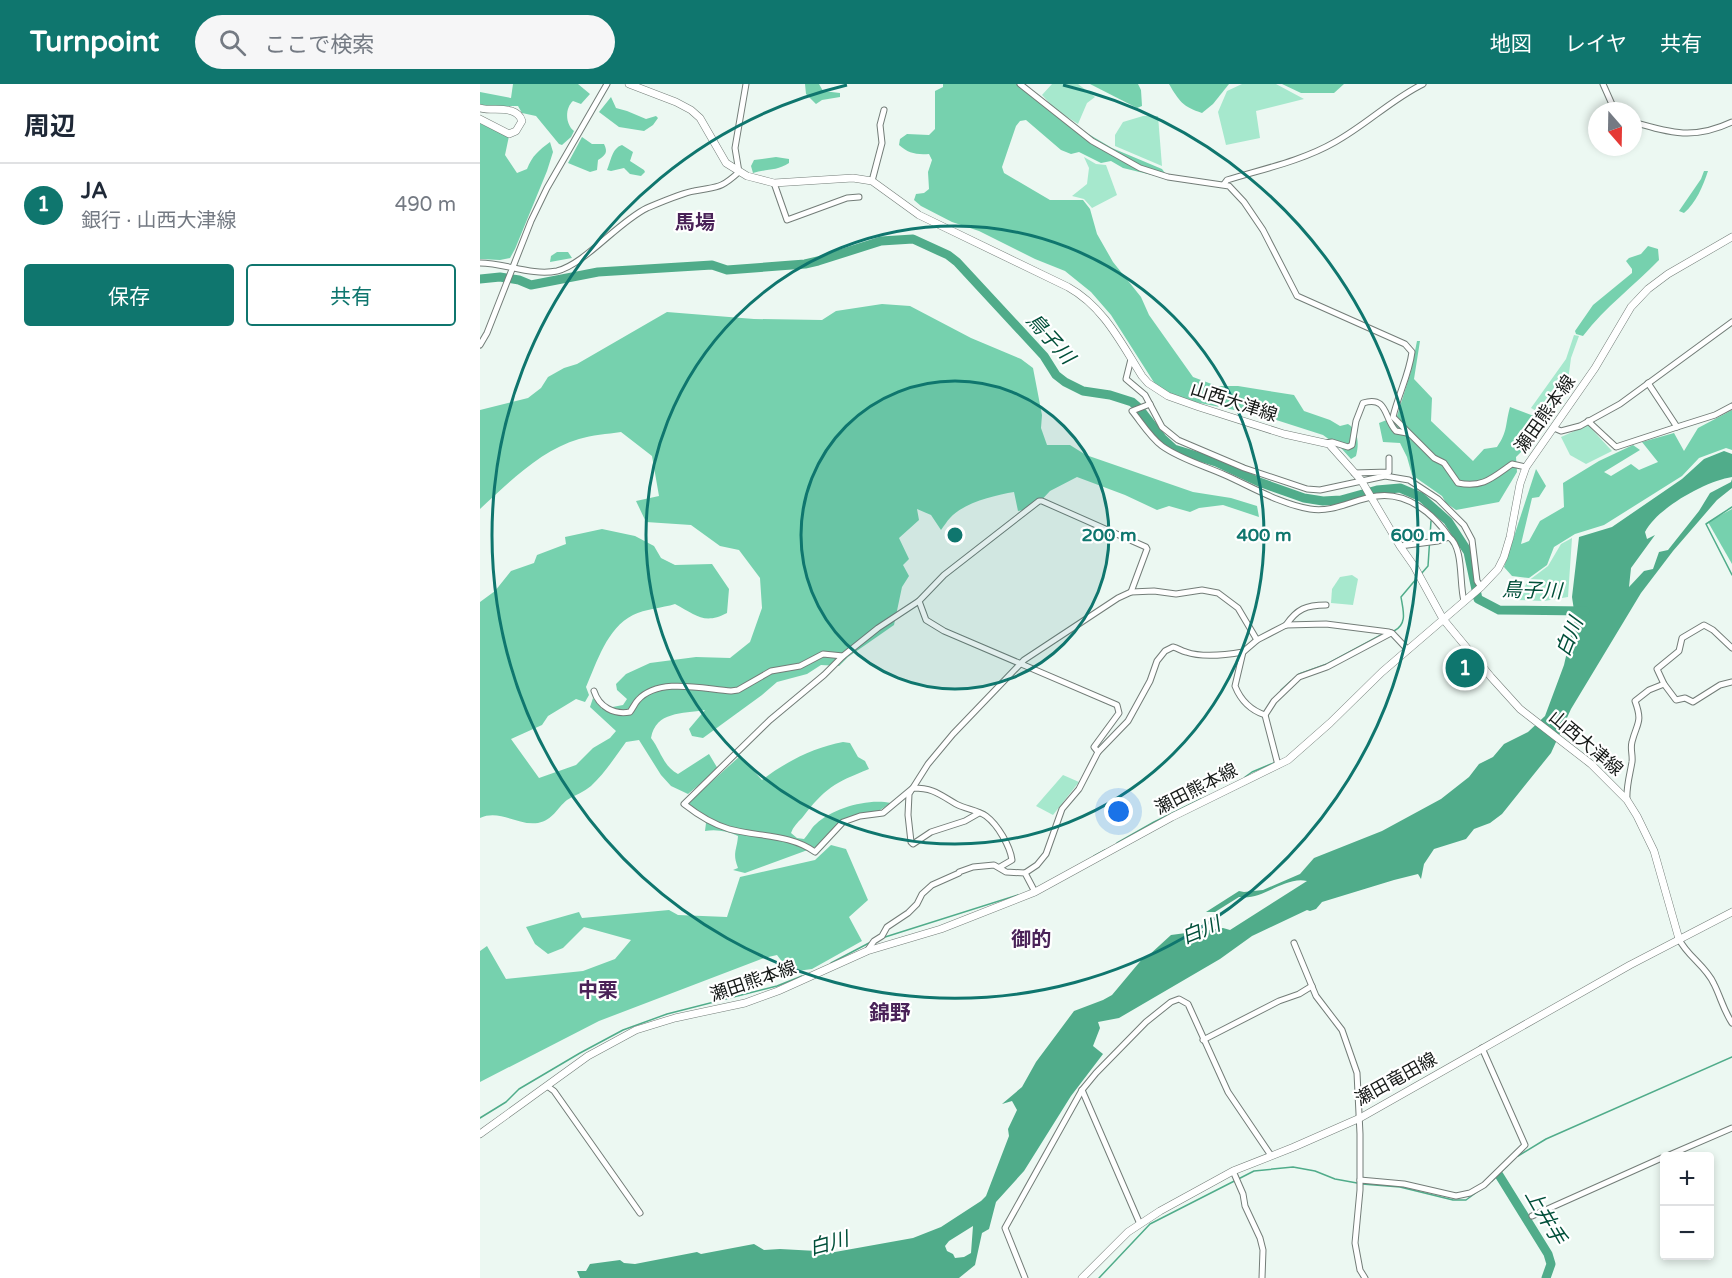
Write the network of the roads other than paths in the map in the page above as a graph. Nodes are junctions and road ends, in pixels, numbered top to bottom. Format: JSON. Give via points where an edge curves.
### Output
{"nodes":[{"id":1,"x":607,"y":84,"type":"edge"},
{"id":2,"x":629,"y":84,"type":"edge"},
{"id":3,"x":746,"y":84,"type":"edge"},
{"id":4,"x":1020,"y":84,"type":"edge"},
{"id":5,"x":1423,"y":84,"type":"edge"},
{"id":6,"x":1603,"y":84,"type":"edge"},
{"id":7,"x":1611,"y":102,"type":"edge"},
{"id":8,"x":480,"y":108,"type":"edge"},
{"id":9,"x":884,"y":110,"type":"dead end"},
{"id":10,"x":480,"y":119,"type":"edge"},
{"id":11,"x":1732,"y":122,"type":"edge"},
{"id":12,"x":1642,"y":125,"type":"edge"},
{"id":13,"x":739,"y":172,"type":"junction"},
{"id":14,"x":872,"y":182,"type":"junction"},
{"id":15,"x":774,"y":183,"type":"junction"},
{"id":16,"x":1224,"y":184,"type":"junction"},
{"id":17,"x":859,"y":197,"type":"dead end"},
{"id":18,"x":1732,"y":237,"type":"edge"},
{"id":19,"x":480,"y":263,"type":"edge"},
{"id":20,"x":513,"y":269,"type":"junction"},
{"id":21,"x":1732,"y":322,"type":"edge"},
{"id":22,"x":480,"y":345,"type":"edge"},
{"id":23,"x":1131,"y":359,"type":"junction"},
{"id":24,"x":1648,"y":383,"type":"junction"},
{"id":25,"x":1149,"y":404,"type":"junction"},
{"id":26,"x":1732,"y":406,"type":"edge"},
{"id":27,"x":1588,"y":422,"type":"junction"},
{"id":28,"x":1677,"y":427,"type":"junction"},
{"id":29,"x":1554,"y":428,"type":"junction"},
{"id":30,"x":1407,"y":433,"type":"junction"},
{"id":31,"x":1323,"y":443,"type":"junction"},
{"id":32,"x":1389,"y":458,"type":"dead end"},
{"id":33,"x":1526,"y":467,"type":"junction"},
{"id":34,"x":1354,"y":473,"type":"junction"},
{"id":35,"x":1361,"y":481,"type":"junction"},
{"id":36,"x":1370,"y":497,"type":"junction"},
{"id":37,"x":1449,"y":537,"type":"junction"},
{"id":38,"x":1400,"y":546,"type":"junction"},
{"id":39,"x":1481,"y":587,"type":"junction"},
{"id":40,"x":1131,"y":592,"type":"junction"},
{"id":41,"x":919,"y":601,"type":"junction"},
{"id":42,"x":1464,"y":601,"type":"junction"},
{"id":43,"x":1326,"y":605,"type":"dead end"},
{"id":44,"x":1443,"y":619,"type":"junction"},
{"id":45,"x":1286,"y":625,"type":"junction"},
{"id":46,"x":1392,"y":633,"type":"junction"},
{"id":47,"x":1257,"y":640,"type":"junction"},
{"id":48,"x":1732,"y":648,"type":"edge"},
{"id":49,"x":1408,"y":650,"type":"junction"},
{"id":50,"x":1243,"y":652,"type":"junction"},
{"id":51,"x":843,"y":656,"type":"junction"},
{"id":52,"x":1022,"y":663,"type":"junction"},
{"id":53,"x":1732,"y":682,"type":"edge"},
{"id":54,"x":1664,"y":684,"type":"junction"},
{"id":55,"x":594,"y":691,"type":"dead end"},
{"id":56,"x":1265,"y":715,"type":"junction"},
{"id":57,"x":1098,"y":752,"type":"junction"},
{"id":58,"x":1278,"y":765,"type":"junction"},
{"id":59,"x":913,"y":788,"type":"junction"},
{"id":60,"x":1627,"y":800,"type":"junction"},
{"id":61,"x":979,"y":813,"type":"junction"},
{"id":62,"x":1000,"y":867,"type":"junction"},
{"id":63,"x":1025,"y":873,"type":"junction"},
{"id":64,"x":1035,"y":892,"type":"junction"},
{"id":65,"x":1732,"y":912,"type":"edge"},
{"id":66,"x":1679,"y":939,"type":"junction"},
{"id":67,"x":1294,"y":943,"type":"dead end"},
{"id":68,"x":867,"y":951,"type":"junction"},
{"id":69,"x":1312,"y":986,"type":"junction"},
{"id":70,"x":1732,"y":1023,"type":"edge"},
{"id":71,"x":1203,"y":1040,"type":"junction"},
{"id":72,"x":1482,"y":1048,"type":"junction"},
{"id":73,"x":547,"y":1086,"type":"junction"},
{"id":74,"x":1082,"y":1090,"type":"junction"},
{"id":75,"x":1360,"y":1118,"type":"junction"},
{"id":76,"x":1732,"y":1128,"type":"edge"},
{"id":77,"x":480,"y":1134,"type":"edge"},
{"id":78,"x":1677,"y":1152,"type":"edge"},
{"id":79,"x":1273,"y":1155,"type":"junction"},
{"id":80,"x":1660,"y":1160,"type":"edge"},
{"id":81,"x":1233,"y":1171,"type":"junction"},
{"id":82,"x":1360,"y":1183,"type":"junction"},
{"id":83,"x":640,"y":1213,"type":"dead end"},
{"id":84,"x":1532,"y":1216,"type":"dead end"},
{"id":85,"x":1140,"y":1224,"type":"junction"},
{"id":86,"x":1025,"y":1278,"type":"edge"},
{"id":87,"x":1082,"y":1278,"type":"edge"},
{"id":88,"x":1263,"y":1278,"type":"edge"},
{"id":89,"x":1365,"y":1278,"type":"edge"}],
"edges":[{"from":1,"to":20,"type":"street","via":[[547,188]]},
{"from":2,"to":13,"type":"main road","name":"山西大津線","via":[[691,110],[700,118],[726,163]]},
{"from":3,"to":13,"type":"street","via":[[735,148]]},
{"from":4,"to":16,"type":"street","via":[[1092,141],[1140,168],[1185,181]]},
{"from":5,"to":16,"type":"street","via":[[1334,143]]},
{"from":6,"to":7,"type":"street"},
{"from":8,"to":10,"type":"main road","via":[[512,110],[522,121],[509,134]]},
{"from":9,"to":14,"type":"street","via":[[880,125],[882,143]]},
{"from":11,"to":12,"type":"street","via":[[1707,133],[1669,133]]},
{"from":13,"to":15,"type":"main road","name":"山西大津線"},
{"from":13,"to":20,"type":"street","via":[[715,189],[694,191],[646,208],[570,267],[555,271]]},
{"from":14,"to":15,"type":"main road","name":"山西大津線","via":[[853,178]]},
{"from":14,"to":23,"type":"main road","name":"山西大津線","via":[[919,215],[1082,294],[1102,315]]},
{"from":15,"to":17,"type":"street","via":[[787,220]]},
{"from":16,"to":30,"type":"street","via":[[1233,189],[1263,230],[1297,296],[1405,344],[1412,352],[1393,417]]},
{"from":18,"to":29,"type":"main road","name":"瀬田熊本線","via":[[1668,274],[1642,295]]},
{"from":19,"to":20,"type":"street"},
{"from":20,"to":22,"type":"street"},
{"from":21,"to":24,"type":"street"},
{"from":23,"to":25,"type":"street","via":[[1126,379],[1145,395]]},
{"from":23,"to":31,"type":"main road","name":"山西大津線","via":[[1148,383],[1168,396]]},
{"from":24,"to":27,"type":"street"},
{"from":24,"to":28,"type":"street"},
{"from":25,"to":35,"type":"street","via":[[1162,427],[1178,440],[1244,468],[1307,489]]},
{"from":25,"to":36,"type":"street","via":[[1132,411],[1165,447],[1291,505],[1331,509]]},
{"from":26,"to":28,"type":"street"},
{"from":27,"to":28,"type":"street","via":[[1616,447]]},
{"from":27,"to":29,"type":"street","via":[[1561,431]]},
{"from":29,"to":33,"type":"main road","name":"瀬田熊本線"},
{"from":30,"to":31,"type":"street","via":[[1396,431],[1385,408],[1369,401],[1361,406],[1352,445]]},
{"from":30,"to":33,"type":"street","via":[[1444,463],[1458,483],[1484,483],[1512,464]]},
{"from":31,"to":34,"type":"main road","name":"山西大津線","via":[[1329,444]]},
{"from":32,"to":34,"type":"street","via":[[1389,472]]},
{"from":33,"to":39,"type":"main road","name":"瀬田熊本線","via":[[1504,557]]},
{"from":34,"to":35,"type":"main road","name":"山西大津線"},
{"from":35,"to":36,"type":"main road","name":"山西大津線"},
{"from":35,"to":39,"type":"street","via":[[1398,477],[1438,499],[1464,525],[1472,540]]},
{"from":36,"to":37,"type":"street","via":[[1399,497],[1417,504]]},
{"from":36,"to":38,"type":"main road","name":"山西大津線"},
{"from":37,"to":38,"type":"street"},
{"from":37,"to":42,"type":"street","via":[[1457,550]]},
{"from":38,"to":44,"type":"main road","name":"山西大津線"},
{"from":39,"to":42,"type":"main road","name":"瀬田熊本線"},
{"from":40,"to":41,"type":"street","via":[[1146,547],[1042,501],[944,575]]},
{"from":40,"to":47,"type":"street","via":[[1218,593],[1238,608]]},
{"from":40,"to":52,"type":"street"},
{"from":41,"to":51,"type":"street"},
{"from":41,"to":52,"type":"street","via":[[926,620],[937,627]]},
{"from":42,"to":44,"type":"main road","name":"瀬田熊本線"},
{"from":43,"to":45,"type":"street","via":[[1302,609]]},
{"from":44,"to":49,"type":"main road","name":"瀬田熊本線"},
{"from":44,"to":60,"type":"main road","name":"山西大津線","via":[[1520,709],[1591,764]]},
{"from":45,"to":46,"type":"street","via":[[1326,624]]},
{"from":45,"to":47,"type":"street"},
{"from":46,"to":49,"type":"street"},
{"from":46,"to":56,"type":"street","via":[[1339,662],[1299,677]]},
{"from":47,"to":50,"type":"street"},
{"from":48,"to":54,"type":"street","via":[[1704,625],[1682,638],[1679,651],[1657,669]]},
{"from":49,"to":58,"type":"main road","name":"瀬田熊本線","via":[[1295,755]]},
{"from":50,"to":56,"type":"street","via":[[1235,686],[1254,712]]},
{"from":50,"to":57,"type":"street","via":[[1205,654],[1173,647],[1165,651],[1128,722]]},
{"from":51,"to":55,"type":"street","via":[[823,654],[800,666],[771,671],[738,690],[654,689],[638,699],[630,712],[621,714],[601,704]]},
{"from":51,"to":59,"type":"street","via":[[684,804],[728,828],[793,840],[815,852],[843,822],[883,813]]},
{"from":52,"to":57,"type":"street","via":[[1117,705],[1119,713],[1094,747]]},
{"from":52,"to":59,"type":"street","via":[[953,734]]},
{"from":53,"to":54,"type":"street","via":[[1693,702],[1685,698],[1676,700]]},
{"from":54,"to":60,"type":"street","via":[[1635,701],[1640,723],[1631,745]]},
{"from":56,"to":58,"type":"street"},
{"from":57,"to":63,"type":"street","via":[[1079,789],[1062,809],[1046,854]]},
{"from":58,"to":64,"type":"main road","name":"瀬田熊本線","via":[[1172,817]]},
{"from":59,"to":61,"type":"street","via":[[927,788]]},
{"from":59,"to":61,"type":"street","via":[[908,815],[913,844],[931,832]]},
{"from":60,"to":66,"type":"main road","name":"山西大津線","via":[[1654,851]]},
{"from":61,"to":62,"type":"street","via":[[986,816],[1011,850],[1012,860]]},
{"from":62,"to":63,"type":"street","via":[[1006,872]]},
{"from":62,"to":68,"type":"street","via":[[973,867],[932,885]]},
{"from":63,"to":64,"type":"street"},
{"from":64,"to":68,"type":"main road","name":"瀬田熊本線"},
{"from":65,"to":66,"type":"main road","name":"瀬田竜田線"},
{"from":66,"to":70,"type":"street","via":[[1704,968]]},
{"from":66,"to":72,"type":"main road","name":"瀬田竜田線"},
{"from":67,"to":69,"type":"street"},
{"from":68,"to":73,"type":"main road","name":"瀬田熊本線","via":[[745,1003],[636,1030],[588,1056]]},
{"from":69,"to":71,"type":"street"},
{"from":69,"to":75,"type":"street","via":[[1322,1006],[1342,1030],[1351,1054],[1357,1073]]},
{"from":71,"to":74,"type":"street","via":[[1188,1004],[1179,999],[1171,1002],[1146,1022]]},
{"from":71,"to":79,"type":"street","via":[[1228,1092]]},
{"from":72,"to":75,"type":"main road","name":"瀬田竜田線"},
{"from":72,"to":82,"type":"street","via":[[1525,1145],[1484,1185],[1463,1195],[1387,1181]]},
{"from":73,"to":77,"type":"main road","name":"瀬田熊本線"},
{"from":73,"to":83,"type":"street"},
{"from":74,"to":85,"type":"street"},
{"from":74,"to":86,"type":"street","via":[[1005,1228]]},
{"from":75,"to":79,"type":"main road","name":"瀬田竜田線"},
{"from":75,"to":82,"type":"street"},
{"from":76,"to":78,"type":"street"},
{"from":79,"to":81,"type":"main road","name":"瀬田竜田線"},
{"from":80,"to":84,"type":"street"},
{"from":81,"to":85,"type":"main road","name":"瀬田竜田線"},
{"from":81,"to":88,"type":"street","via":[[1260,1238]]},
{"from":82,"to":89,"type":"street","via":[[1355,1243]]},
{"from":85,"to":87,"type":"main road","name":"瀬田竜田線"}]}
